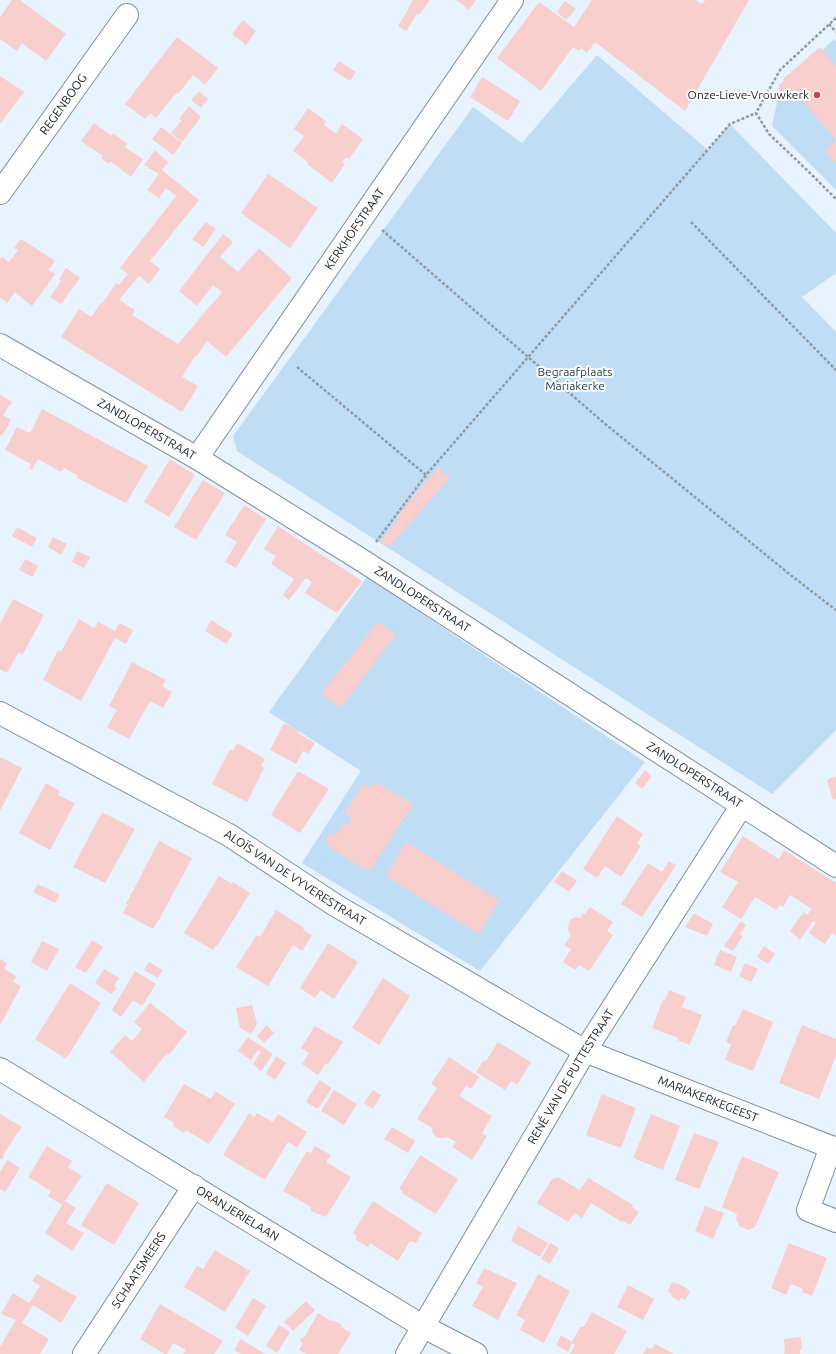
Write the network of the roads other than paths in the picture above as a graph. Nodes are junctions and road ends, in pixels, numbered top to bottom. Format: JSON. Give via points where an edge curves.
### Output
{"nodes":[{"id":1,"x":512,"y":0,"type":"edge"},
{"id":2,"x":127,"y":15,"type":"dead end"},
{"id":3,"x":0,"y":193,"type":"edge"},
{"id":4,"x":0,"y":345,"type":"edge"},
{"id":5,"x":197,"y":458,"type":"junction"},
{"id":6,"x":0,"y":713,"type":"edge"},
{"id":7,"x":742,"y":805,"type":"junction"},
{"id":8,"x":836,"y":866,"type":"edge"},
{"id":9,"x":585,"y":1051,"type":"junction"},
{"id":10,"x":0,"y":1069,"type":"edge"},
{"id":11,"x":833,"y":1148,"type":"edge"},
{"id":12,"x":194,"y":1186,"type":"junction"},
{"id":13,"x":836,"y":1221,"type":"edge"},
{"id":14,"x":424,"y":1327,"type":"junction"},
{"id":15,"x":84,"y":1354,"type":"edge"},
{"id":16,"x":407,"y":1354,"type":"edge"},
{"id":17,"x":476,"y":1354,"type":"edge"}],
"edges":[{"from":1,"to":5,"type":"street","name":"KERKHOFSTRAAT"},
{"from":2,"to":3,"type":"street","name":"REGENBOOG"},
{"from":4,"to":5,"type":"street","name":"ZANDLOPERSTRAAT"},
{"from":5,"to":7,"type":"street","name":"ZANDLOPERSTRAAT","via":[[363,561]]},
{"from":6,"to":9,"type":"street","name":"ALOÏS VAN DE VYVERESTRAAT","via":[[229,835],[335,905]]},
{"from":7,"to":8,"type":"street","name":"ZANDLOPERSTRAAT"},
{"from":7,"to":9,"type":"street","name":"RENÉ VAN DE PUTTESTRAAT"},
{"from":9,"to":11,"type":"street","name":"MARIAKERKEGEEST"},
{"from":9,"to":14,"type":"street","name":"RENÉ VAN DE PUTTESTRAAT"},
{"from":10,"to":12,"type":"street","name":"ORANJERIELAAN"},
{"from":11,"to":13,"type":"street","name":"MARIAKERKEGEEST","via":[[808,1210]]},
{"from":12,"to":14,"type":"street","name":"ORANJERIELAAN"},
{"from":12,"to":15,"type":"street","name":"SCHAATSMEERS"},
{"from":14,"to":16,"type":"street","name":"RENÉ VAN DE PUTTESTRAAT"},
{"from":14,"to":17,"type":"street","name":"ORANJERIELAAN"}]}
